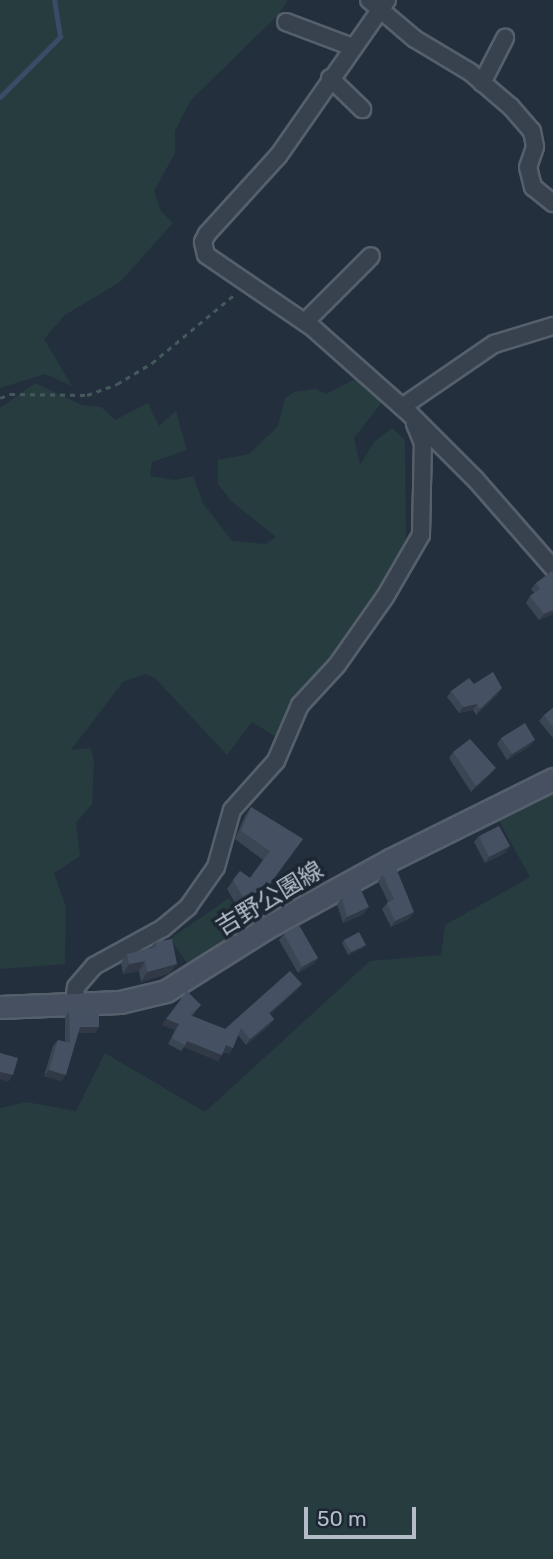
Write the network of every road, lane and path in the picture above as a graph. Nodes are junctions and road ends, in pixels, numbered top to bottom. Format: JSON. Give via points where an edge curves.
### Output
{"nodes":[{"id":1,"x":379,"y":3,"type":"edge"},
{"id":2,"x":286,"y":22,"type":"dead end"},
{"id":3,"x":505,"y":38,"type":"dead end"},
{"id":4,"x":352,"y":47,"type":"junction"},
{"id":5,"x":330,"y":78,"type":"junction"},
{"id":6,"x":482,"y":83,"type":"junction"},
{"id":7,"x":362,"y":109,"type":"dead end"},
{"id":8,"x":553,"y":203,"type":"edge"},
{"id":9,"x":371,"y":256,"type":"dead end"},
{"id":10,"x":248,"y":282,"type":"junction"},
{"id":11,"x":305,"y":322,"type":"junction"},
{"id":12,"x":553,"y":326,"type":"edge"},
{"id":13,"x":0,"y":398,"type":"edge"},
{"id":14,"x":406,"y":411,"type":"junction"},
{"id":15,"x":552,"y":565,"type":"edge"},
{"id":16,"x":553,"y":779,"type":"edge"},
{"id":17,"x":74,"y":1005,"type":"junction"},
{"id":18,"x":0,"y":1007,"type":"edge"}],
"edges":[{"from":1,"to":4,"type":"street"},
{"from":1,"to":6,"type":"street","via":[[415,39]]},
{"from":2,"to":4,"type":"street"},
{"from":3,"to":6,"type":"street"},
{"from":4,"to":5,"type":"street"},
{"from":5,"to":7,"type":"street"},
{"from":5,"to":10,"type":"street","via":[[278,156],[203,242],[206,256]]},
{"from":6,"to":8,"type":"street","via":[[532,131],[535,147],[528,167],[533,187]]},
{"from":9,"to":11,"type":"street"},
{"from":10,"to":11,"type":"street"},
{"from":10,"to":13,"type":"path","via":[[152,363],[117,384],[87,395],[10,394]]},
{"from":11,"to":14,"type":"street"},
{"from":12,"to":14,"type":"street","via":[[495,344]]},
{"from":14,"to":15,"type":"street"},
{"from":14,"to":17,"type":"street","via":[[423,443],[421,536],[337,665],[300,705],[276,761],[232,810],[216,867],[188,908],[163,928],[94,966],[76,987]]},
{"from":16,"to":17,"type":"main road","name":"吉野公園線","via":[[311,903],[185,983],[146,997]]},
{"from":17,"to":18,"type":"main road","name":"吉野公園線"}]}
